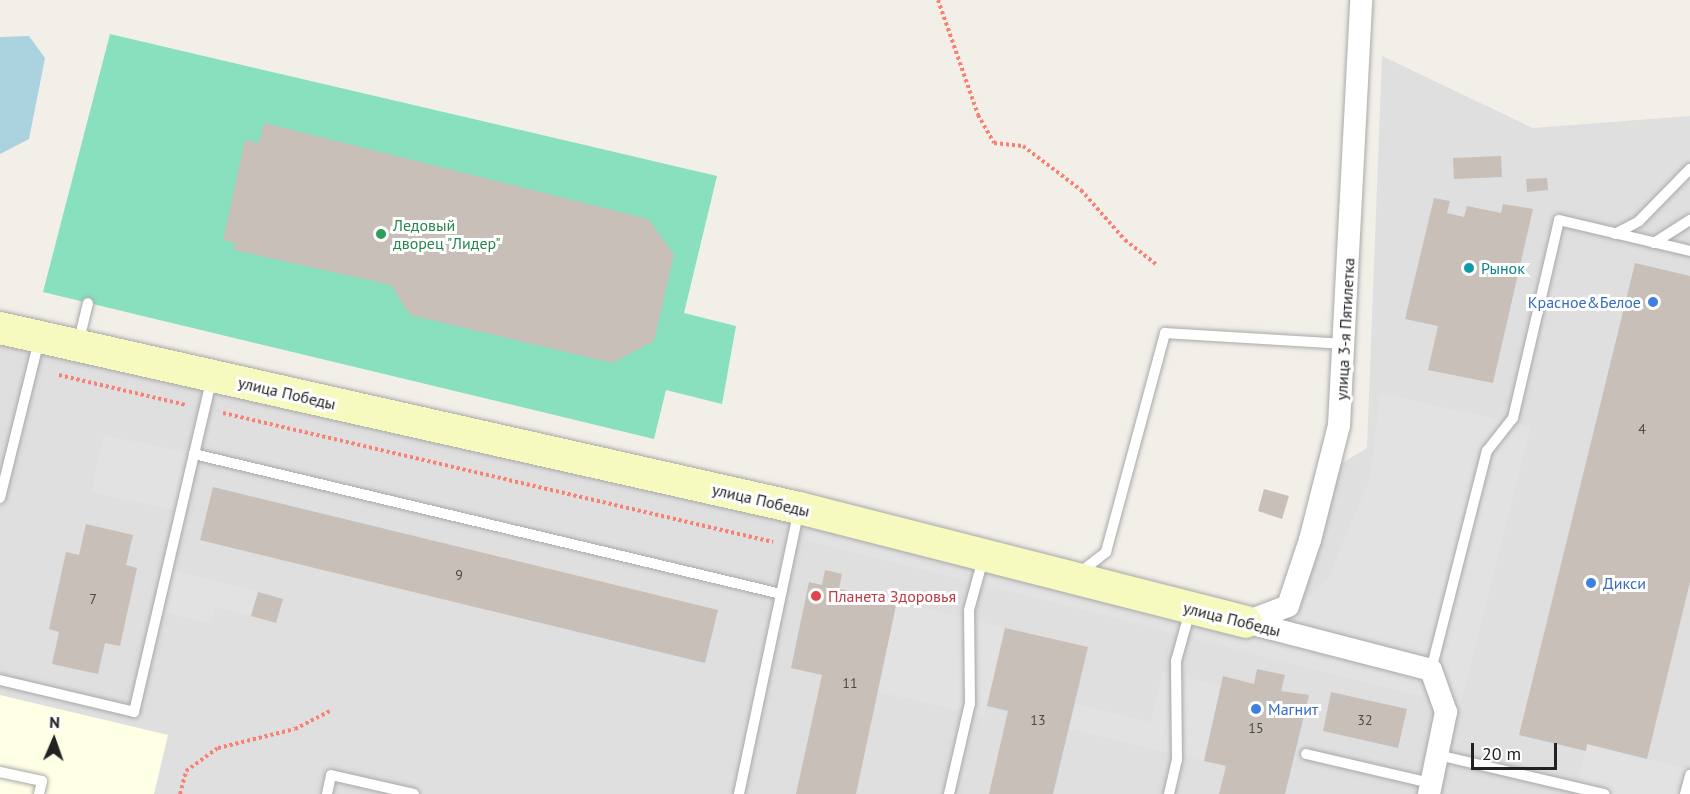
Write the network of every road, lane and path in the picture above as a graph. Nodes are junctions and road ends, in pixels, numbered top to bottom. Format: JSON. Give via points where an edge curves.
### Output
{"nodes":[{"id":1,"x":938,"y":0,"type":"edge"},
{"id":2,"x":1361,"y":0,"type":"edge"},
{"id":3,"x":1690,"y":168,"type":"edge"},
{"id":4,"x":1690,"y":220,"type":"edge"},
{"id":5,"x":1615,"y":234,"type":"junction"},
{"id":6,"x":1654,"y":243,"type":"junction"},
{"id":7,"x":1690,"y":251,"type":"edge"},
{"id":8,"x":1156,"y":266,"type":"dead end"},
{"id":9,"x":88,"y":303,"type":"dead end"},
{"id":10,"x":0,"y":328,"type":"edge"},
{"id":11,"x":40,"y":337,"type":"junction"},
{"id":12,"x":1346,"y":344,"type":"junction"},
{"id":13,"x":78,"y":345,"type":"junction"},
{"id":14,"x":32,"y":369,"type":"junction"},
{"id":15,"x":212,"y":376,"type":"junction"},
{"id":16,"x":204,"y":409,"type":"junction"},
{"id":17,"x":194,"y":454,"type":"junction"},
{"id":18,"x":0,"y":498,"type":"edge"},
{"id":19,"x":799,"y":508,"type":"junction"},
{"id":20,"x":791,"y":546,"type":"junction"},
{"id":21,"x":984,"y":555,"type":"junction"},
{"id":22,"x":1073,"y":578,"type":"junction"},
{"id":23,"x":781,"y":594,"type":"junction"},
{"id":24,"x":1191,"y":608,"type":"junction"},
{"id":25,"x":1246,"y":622,"type":"junction"},
{"id":26,"x":1431,"y":670,"type":"junction"},
{"id":27,"x":0,"y":680,"type":"edge"},
{"id":28,"x":332,"y":710,"type":"dead end"},
{"id":29,"x":1306,"y":754,"type":"dead end"},
{"id":30,"x":1438,"y":755,"type":"junction"},
{"id":31,"x":0,"y":772,"type":"edge"},
{"id":32,"x":1690,"y":775,"type":"edge"},
{"id":33,"x":1430,"y":788,"type":"edge"},
{"id":34,"x":39,"y":794,"type":"edge"},
{"id":35,"x":180,"y":794,"type":"edge"},
{"id":36,"x":327,"y":794,"type":"edge"},
{"id":37,"x":414,"y":794,"type":"edge"},
{"id":38,"x":738,"y":794,"type":"edge"},
{"id":39,"x":949,"y":794,"type":"edge"},
{"id":40,"x":1169,"y":794,"type":"edge"},
{"id":41,"x":1605,"y":794,"type":"edge"},
{"id":42,"x":1685,"y":794,"type":"edge"}],
"edges":[{"from":1,"to":8,"type":"path","via":[[978,115],[994,142],[1023,146],[1082,190],[1125,240]]},
{"from":2,"to":12,"type":"street","name":"улица 3-я Пятилетка"},
{"from":3,"to":5,"type":"lane","via":[[1639,221]]},
{"from":4,"to":6,"type":"lane"},
{"from":5,"to":6,"type":"lane"},
{"from":5,"to":26,"type":"lane","via":[[1559,220],[1513,418],[1487,451]]},
{"from":6,"to":7,"type":"lane"},
{"from":9,"to":13,"type":"lane"},
{"from":10,"to":11,"type":"street","name":"улица Победы"},
{"from":11,"to":13,"type":"street","name":"улица Победы"},
{"from":11,"to":14,"type":"lane"},
{"from":12,"to":22,"type":"lane","via":[[1165,333],[1106,552]]},
{"from":12,"to":25,"type":"street","name":"улица 3-я Пятилетка","via":[[1339,425],[1329,471],[1288,606]]},
{"from":13,"to":15,"type":"street","name":"улица Победы"},
{"from":14,"to":16,"type":"path"},
{"from":14,"to":18,"type":"lane"},
{"from":15,"to":16,"type":"lane"},
{"from":15,"to":19,"type":"street","name":"улица Победы"},
{"from":16,"to":17,"type":"lane"},
{"from":16,"to":20,"type":"path"},
{"from":17,"to":23,"type":"lane"},
{"from":17,"to":27,"type":"lane","via":[[134,712]]},
{"from":19,"to":20,"type":"lane"},
{"from":19,"to":21,"type":"street","name":"улица Победы"},
{"from":20,"to":23,"type":"lane"},
{"from":21,"to":22,"type":"street","name":"улица Победы"},
{"from":21,"to":39,"type":"lane","via":[[969,610],[970,703]]},
{"from":22,"to":24,"type":"street","name":"улица Победы"},
{"from":23,"to":38,"type":"lane"},
{"from":24,"to":25,"type":"street","name":"улица Победы"},
{"from":24,"to":40,"type":"lane","via":[[1176,661],[1177,760]]},
{"from":25,"to":26,"type":"street","name":"улица Победы"},
{"from":26,"to":30,"type":"street","via":[[1446,712]]},
{"from":28,"to":35,"type":"path","via":[[295,729],[218,748],[186,771]]},
{"from":29,"to":33,"type":"lane"},
{"from":30,"to":33,"type":"street"},
{"from":30,"to":41,"type":"lane"},
{"from":31,"to":34,"type":"lane","via":[[42,781]]},
{"from":32,"to":42,"type":"lane"},
{"from":36,"to":37,"type":"lane","via":[[332,775]]}]}
